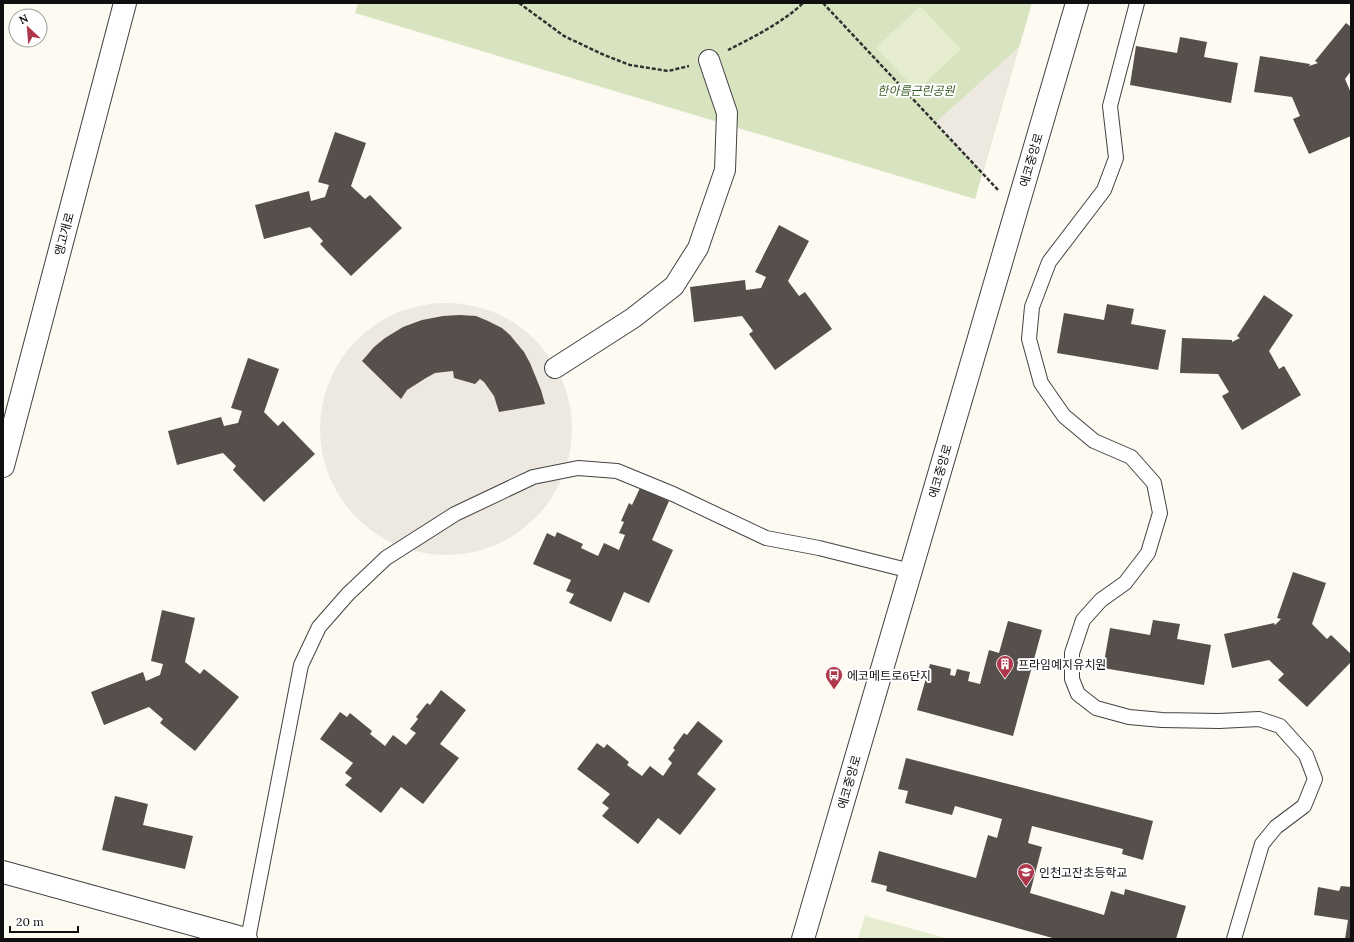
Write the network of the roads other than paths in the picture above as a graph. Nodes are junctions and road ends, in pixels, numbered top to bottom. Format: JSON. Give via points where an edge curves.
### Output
{"nodes":[{"id":1,"x":125,"y":3,"type":"edge"},
{"id":2,"x":1077,"y":3,"type":"edge"},
{"id":3,"x":1137,"y":3,"type":"edge"},
{"id":4,"x":709,"y":60,"type":"road end"},
{"id":5,"x":555,"y":368,"type":"dead end"},
{"id":6,"x":3,"y":466,"type":"edge"},
{"id":7,"x":911,"y":571,"type":"junction"},
{"id":8,"x":3,"y":872,"type":"edge"},
{"id":9,"x":247,"y":939,"type":"edge"},
{"id":10,"x":803,"y":939,"type":"edge"},
{"id":11,"x":1234,"y":939,"type":"edge"}],
"edges":[{"from":1,"to":6,"type":"street","name":"앵고개로"},
{"from":2,"to":7,"type":"street","name":"에코중앙로"},
{"from":3,"to":11,"type":"lane","via":[[1110,106],[1116,158],[1104,190],[1049,262],[1032,307],[1029,339],[1041,382],[1064,416],[1094,441],[1131,457],[1154,483],[1160,512],[1148,553],[1125,583],[1101,600],[1083,620],[1072,652],[1072,679],[1078,694],[1096,708],[1129,717],[1220,721],[1259,719],[1280,726],[1306,755],[1315,779],[1304,806],[1276,827],[1262,844]]},
{"from":4,"to":5,"type":"street","via":[[727,113],[725,170],[698,248],[674,286],[633,318]]},
{"from":7,"to":9,"type":"lane","via":[[819,548],[766,538],[617,471],[578,468],[533,477],[455,514],[386,558],[348,594],[319,628],[301,665]]},
{"from":7,"to":10,"type":"street","name":"에코중앙로"},
{"from":8,"to":9,"type":"street"}]}
